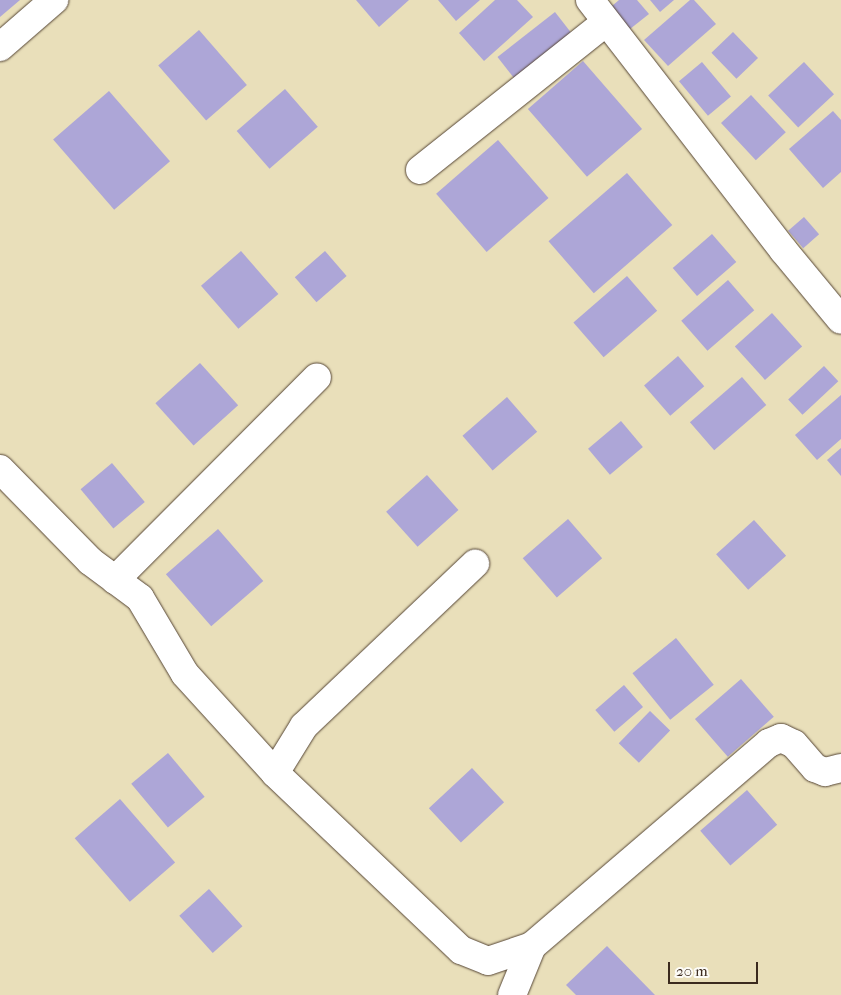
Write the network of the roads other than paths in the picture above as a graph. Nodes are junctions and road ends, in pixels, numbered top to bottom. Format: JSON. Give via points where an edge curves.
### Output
{"nodes":[{"id":1,"x":54,"y":0,"type":"edge"},
{"id":2,"x":598,"y":11,"type":"edge"},
{"id":3,"x":0,"y":47,"type":"edge"},
{"id":4,"x":420,"y":170,"type":"dead end"},
{"id":5,"x":841,"y":320,"type":"edge"},
{"id":6,"x":316,"y":377,"type":"dead end"},
{"id":7,"x":0,"y":468,"type":"edge"},
{"id":8,"x":475,"y":564,"type":"dead end"},
{"id":9,"x":115,"y":580,"type":"junction"},
{"id":10,"x":841,"y":768,"type":"edge"},
{"id":11,"x":275,"y":773,"type":"junction"},
{"id":12,"x":532,"y":946,"type":"junction"},
{"id":13,"x":512,"y":995,"type":"edge"}],
"edges":[{"from":1,"to":3,"type":"street"},
{"from":2,"to":4,"type":"street"},
{"from":2,"to":5,"type":"street"},
{"from":6,"to":9,"type":"street"},
{"from":7,"to":9,"type":"street","via":[[90,561]]},
{"from":8,"to":11,"type":"street","via":[[304,726]]},
{"from":9,"to":11,"type":"street","via":[[140,598],[185,674]]},
{"from":10,"to":12,"type":"street","via":[[826,772],[814,768],[794,744],[781,738],[768,743]]},
{"from":11,"to":12,"type":"street","via":[[461,950],[488,960]]},
{"from":12,"to":13,"type":"street"}]}
